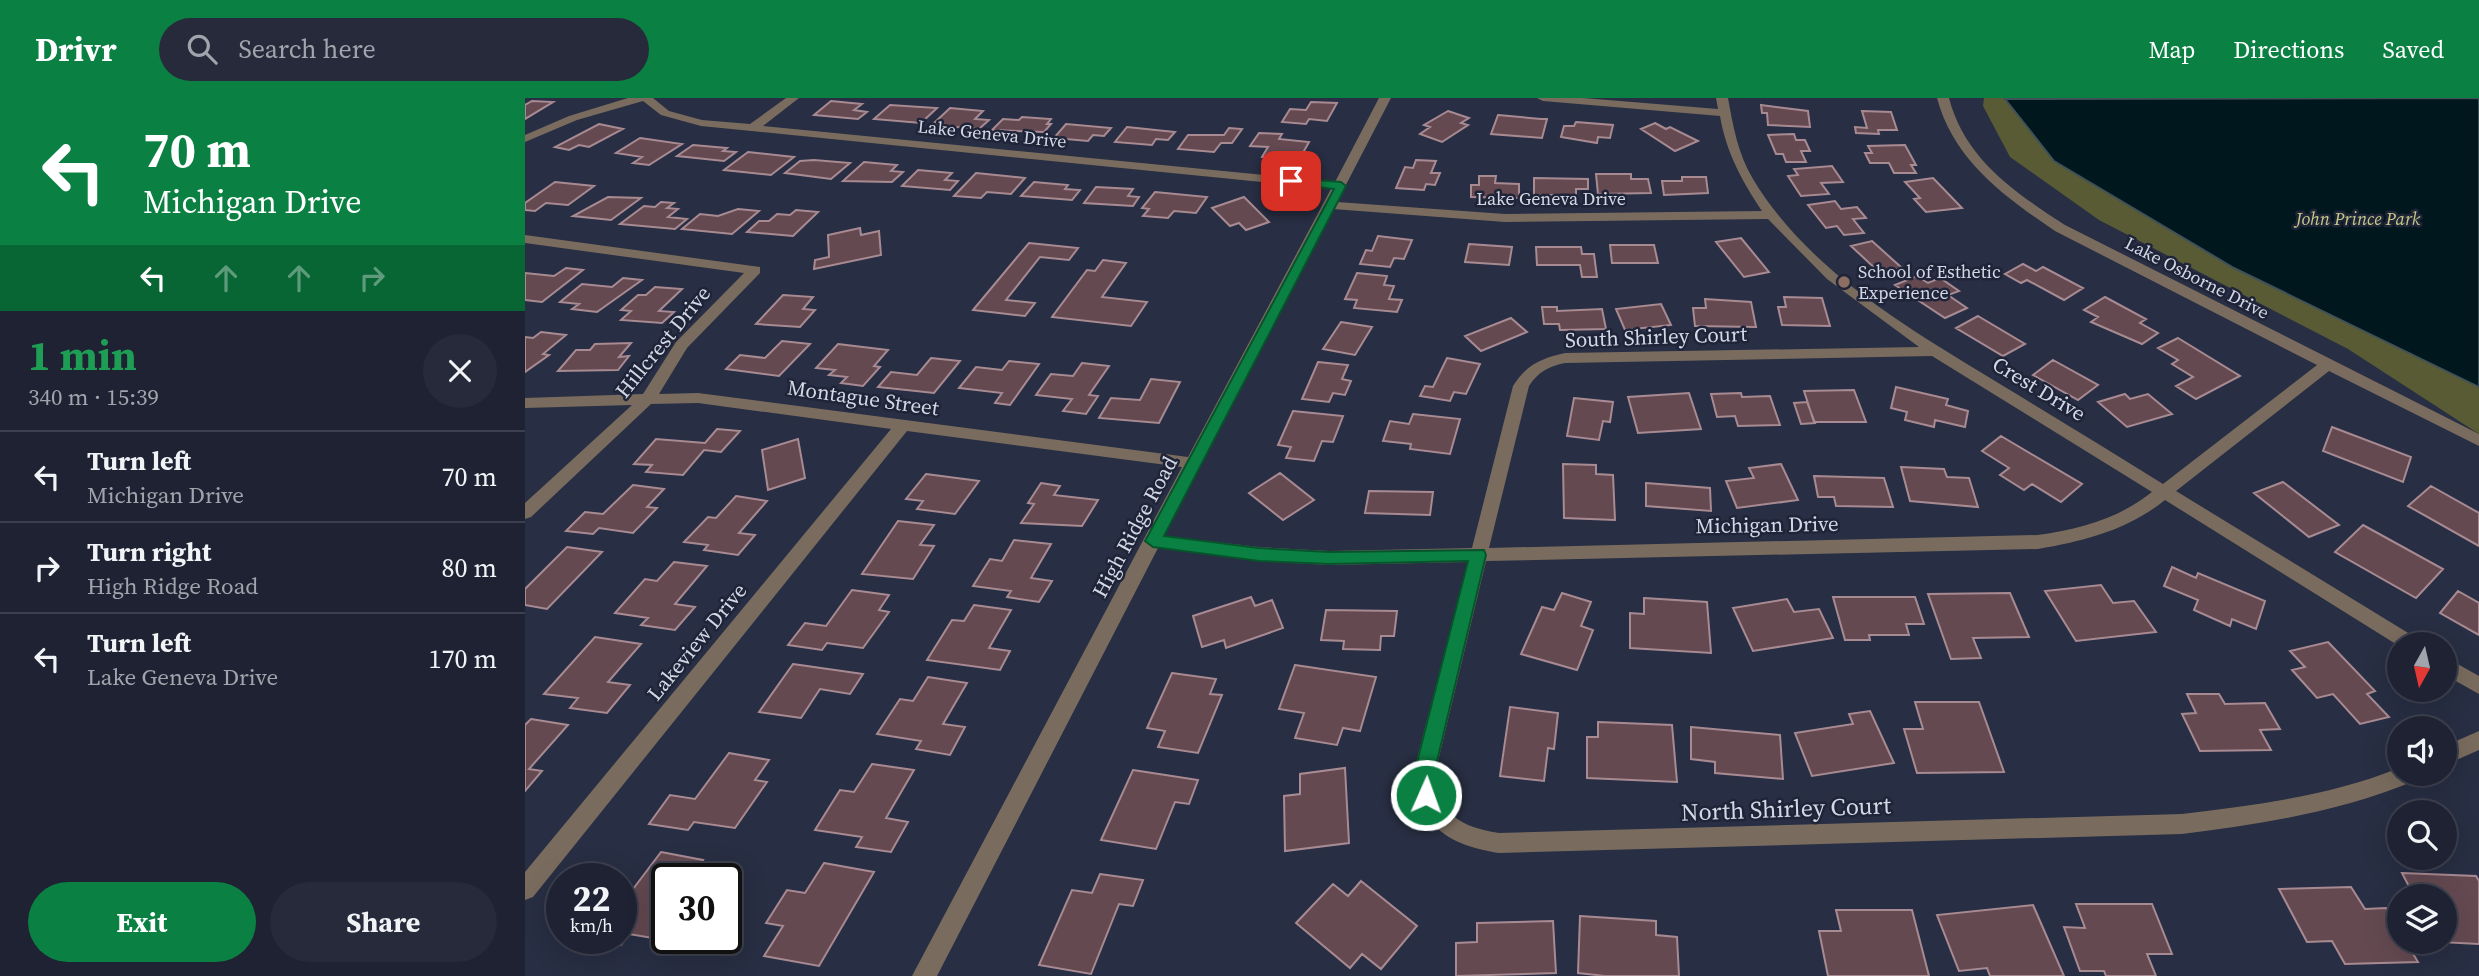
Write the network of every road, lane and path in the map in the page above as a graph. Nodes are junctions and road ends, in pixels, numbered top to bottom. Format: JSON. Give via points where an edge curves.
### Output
{"nodes":[{"id":1,"x":640,"y":98,"type":"edge"},
{"id":2,"x":646,"y":98,"type":"edge"},
{"id":3,"x":793,"y":98,"type":"edge"},
{"id":4,"x":1385,"y":98,"type":"edge"},
{"id":5,"x":1543,"y":98,"type":"edge"},
{"id":6,"x":1943,"y":98,"type":"edge"},
{"id":7,"x":1722,"y":105,"type":"edge"},
{"id":8,"x":753,"y":128,"type":"junction"},
{"id":9,"x":525,"y":139,"type":"edge"},
{"id":10,"x":1341,"y":186,"type":"junction"},
{"id":11,"x":1330,"y":205,"type":"junction"},
{"id":12,"x":1772,"y":215,"type":"junction"},
{"id":13,"x":525,"y":239,"type":"edge"},
{"id":14,"x":1934,"y":351,"type":"junction"},
{"id":15,"x":2327,"y":365,"type":"junction"},
{"id":16,"x":650,"y":397,"type":"junction"},
{"id":17,"x":525,"y":404,"type":"edge"},
{"id":18,"x":904,"y":424,"type":"junction"},
{"id":19,"x":2479,"y":441,"type":"edge"},
{"id":20,"x":1194,"y":463,"type":"junction"},
{"id":21,"x":2164,"y":492,"type":"junction"},
{"id":22,"x":525,"y":513,"type":"edge"},
{"id":23,"x":1153,"y":541,"type":"junction"},
{"id":24,"x":1478,"y":555,"type":"junction"},
{"id":25,"x":2392,"y":632,"type":"edge"},
{"id":26,"x":2457,"y":672,"type":"edge"},
{"id":27,"x":2479,"y":686,"type":"edge"},
{"id":28,"x":2479,"y":740,"type":"edge"},
{"id":29,"x":2457,"y":750,"type":"edge"},
{"id":30,"x":2387,"y":781,"type":"edge"},
{"id":31,"x":525,"y":889,"type":"edge"},
{"id":32,"x":924,"y":976,"type":"edge"}],
"edges":[{"from":1,"to":9,"type":"street","via":[[573,118]]},
{"from":2,"to":8,"type":"street","name":"Lake Geneva Drive","via":[[664,113],[681,119]]},
{"from":3,"to":8,"type":"street"},
{"from":4,"to":10,"type":"street","name":"High Ridge Road"},
{"from":5,"to":7,"type":"street"},
{"from":6,"to":15,"type":"street","name":"Lake Osborne Drive","via":[[1949,122],[1962,143],[2024,204],[2101,252]]},
{"from":7,"to":12,"type":"street","name":"Crest Drive","via":[[1738,162]]},
{"from":8,"to":10,"type":"street","name":"Lake Geneva Drive"},
{"from":10,"to":11,"type":"street","name":"High Ridge Road"},
{"from":11,"to":12,"type":"street","name":"Lake Geneva Drive","via":[[1505,218]]},
{"from":11,"to":20,"type":"street","name":"High Ridge Road"},
{"from":12,"to":14,"type":"street","name":"Crest Drive","via":[[1824,269]]},
{"from":13,"to":16,"type":"street","name":"Hillcrest Drive","via":[[755,270],[684,344]]},
{"from":14,"to":21,"type":"street","name":"Crest Drive"},
{"from":14,"to":24,"type":"street","name":"South Shirley Court","via":[[1565,358],[1536,367],[1521,386]]},
{"from":15,"to":19,"type":"street","name":"Lake Osborne Drive"},
{"from":15,"to":21,"type":"street","name":"Michigan Drive"},
{"from":16,"to":17,"type":"street","name":"Montague Street"},
{"from":16,"to":18,"type":"street","name":"Montague Street","via":[[730,401]]},
{"from":16,"to":22,"type":"street","name":"Hillcrest Drive"},
{"from":18,"to":20,"type":"street","name":"Montague Street"},
{"from":18,"to":31,"type":"street","name":"Lakeview Drive"},
{"from":20,"to":23,"type":"street","name":"High Ridge Road"},
{"from":21,"to":24,"type":"street","name":"Michigan Drive","via":[[2108,527],[2038,542]]},
{"from":21,"to":25,"type":"street","name":"Crest Drive"},
{"from":23,"to":24,"type":"street","name":"Michigan Drive","via":[[1259,555]]},
{"from":23,"to":32,"type":"street","name":"High Ridge Road"},
{"from":24,"to":30,"type":"street","name":"North Shirley Court","via":[[1424,774],[1426,795],[1436,814],[1452,830],[1474,840],[1499,843],[2182,824],[2269,814]]},
{"from":26,"to":27,"type":"street"},
{"from":28,"to":29,"type":"street"}]}
